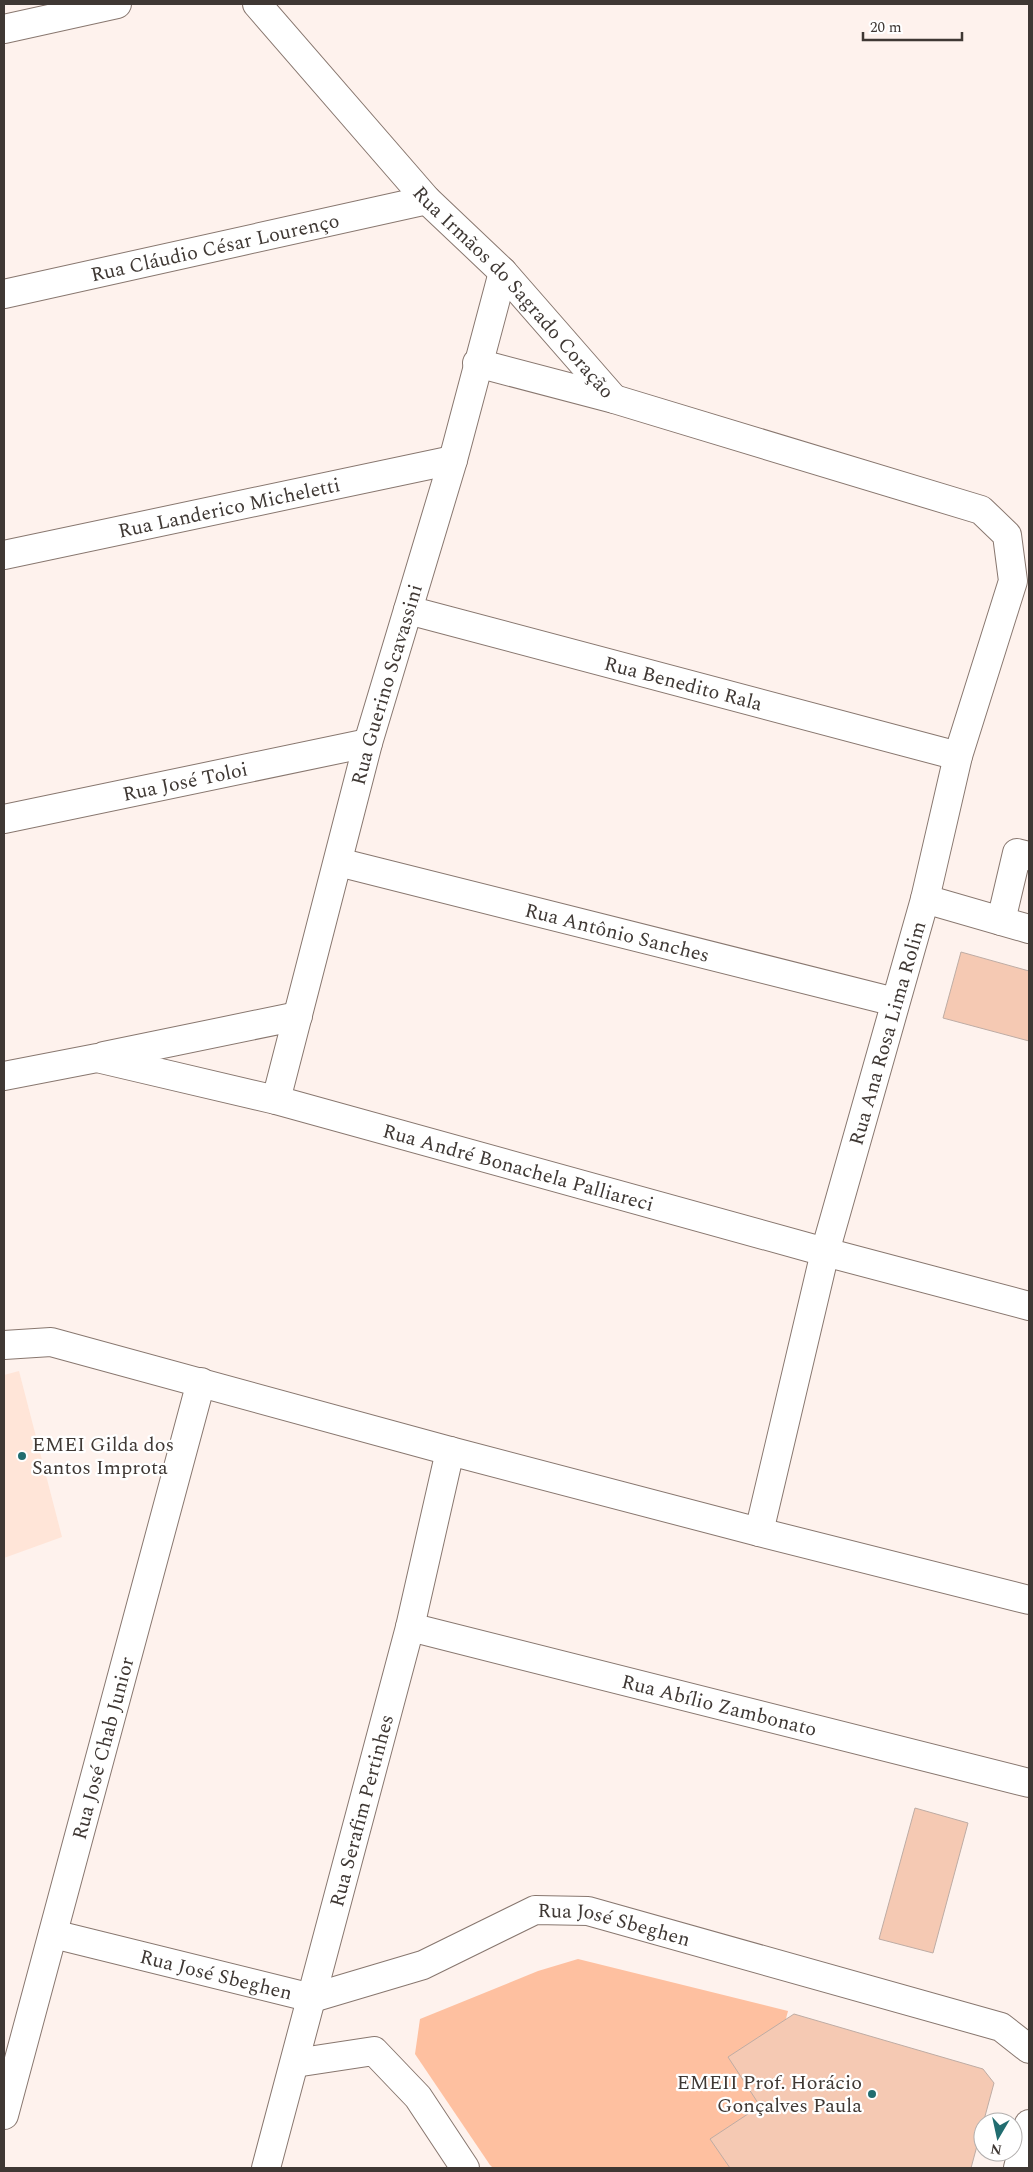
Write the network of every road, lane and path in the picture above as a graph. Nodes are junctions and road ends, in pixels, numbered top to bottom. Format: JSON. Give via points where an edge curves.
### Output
{"nodes":[{"id":1,"x":117,"y":4,"type":"edge"},
{"id":2,"x":257,"y":4,"type":"edge"},
{"id":3,"x":4,"y":29,"type":"edge"},
{"id":4,"x":428,"y":200,"type":"junction"},
{"id":5,"x":503,"y":272,"type":"junction"},
{"id":6,"x":4,"y":294,"type":"edge"},
{"id":7,"x":477,"y":363,"type":"junction"},
{"id":8,"x":614,"y":399,"type":"junction"},
{"id":9,"x":454,"y":460,"type":"junction"},
{"id":10,"x":1007,"y":535,"type":"joint"},
{"id":11,"x":4,"y":554,"type":"edge"},
{"id":12,"x":408,"y":610,"type":"junction"},
{"id":13,"x":368,"y":743,"type":"junction"},
{"id":14,"x":958,"y":756,"type":"junction"},
{"id":15,"x":4,"y":819,"type":"edge"},
{"id":16,"x":1029,"y":856,"type":"edge"},
{"id":17,"x":338,"y":862,"type":"junction"},
{"id":18,"x":924,"y":899,"type":"junction"},
{"id":19,"x":1001,"y":921,"type":"junction"},
{"id":20,"x":1029,"y":929,"type":"edge"},
{"id":21,"x":895,"y":1002,"type":"junction"},
{"id":22,"x":298,"y":1016,"type":"junction"},
{"id":23,"x":96,"y":1058,"type":"junction"},
{"id":24,"x":4,"y":1076,"type":"edge"},
{"id":25,"x":276,"y":1100,"type":"junction"},
{"id":26,"x":825,"y":1252,"type":"junction"},
{"id":27,"x":1029,"y":1306,"type":"edge"},
{"id":28,"x":4,"y":1345,"type":"edge"},
{"id":29,"x":201,"y":1382,"type":"junction"},
{"id":30,"x":450,"y":1451,"type":"junction"},
{"id":31,"x":759,"y":1532,"type":"junction"},
{"id":32,"x":1029,"y":1600,"type":"edge"},
{"id":33,"x":410,"y":1627,"type":"junction"},
{"id":34,"x":1029,"y":1783,"type":"edge"},
{"id":35,"x":53,"y":1934,"type":"junction"},
{"id":36,"x":312,"y":1998,"type":"junction"},
{"id":37,"x":1029,"y":2049,"type":"edge"},
{"id":38,"x":295,"y":2063,"type":"junction"},
{"id":39,"x":4,"y":2115,"type":"edge"},
{"id":40,"x":1029,"y":2124,"type":"edge"},
{"id":41,"x":266,"y":2168,"type":"edge"},
{"id":42,"x":465,"y":2168,"type":"edge"},
{"id":43,"x":1018,"y":2168,"type":"edge"}],
"edges":[{"from":1,"to":3,"type":"street"},
{"from":2,"to":4,"type":"street","name":"Rua Irmãos do Sagrado Coração"},
{"from":4,"to":5,"type":"street","name":"Rua Irmãos do Sagrado Coração"},
{"from":4,"to":6,"type":"street","name":"Rua Cláudio César Lourenço"},
{"from":5,"to":7,"type":"street","name":"Rua Guerino Scavassini"},
{"from":5,"to":8,"type":"street","name":"Rua Irmãos do Sagrado Coração"},
{"from":7,"to":8,"type":"street"},
{"from":7,"to":9,"type":"street","name":"Rua Guerino Scavassini"},
{"from":8,"to":10,"type":"street","name":"Rua Irmãos do Sagrado Coração","via":[[982,510]]},
{"from":9,"to":11,"type":"street","name":"Rua Landerico Micheletti"},
{"from":9,"to":12,"type":"street","name":"Rua Guerino Scavassini"},
{"from":10,"to":14,"type":"street","name":"Rua Ana Rosa Lima Rolim","via":[[1013,581]]},
{"from":12,"to":13,"type":"street","name":"Rua Guerino Scavassini"},
{"from":12,"to":14,"type":"street","name":"Rua Benedito Rala"},
{"from":13,"to":15,"type":"street","name":"Rua José Toloi"},
{"from":13,"to":17,"type":"street","name":"Rua Guerino Scavassini"},
{"from":14,"to":18,"type":"street","name":"Rua Ana Rosa Lima Rolim"},
{"from":16,"to":19,"type":"street","via":[[1017,853]]},
{"from":17,"to":21,"type":"street","name":"Rua Antônio Sanches"},
{"from":17,"to":22,"type":"street","name":"Rua Guerino Scavassini"},
{"from":18,"to":19,"type":"street"},
{"from":18,"to":21,"type":"street","name":"Rua Ana Rosa Lima Rolim"},
{"from":19,"to":20,"type":"street"},
{"from":21,"to":26,"type":"street","name":"Rua Ana Rosa Lima Rolim"},
{"from":22,"to":23,"type":"street"},
{"from":22,"to":25,"type":"street","name":"Rua Guerino Scavassini"},
{"from":23,"to":24,"type":"street","name":"Rua André Bonachela Palliareci"},
{"from":23,"to":25,"type":"street","name":"Rua André Bonachela Palliareci"},
{"from":25,"to":26,"type":"street","name":"Rua André Bonachela Palliareci"},
{"from":26,"to":27,"type":"street","name":"Rua André Bonachela Palliareci"},
{"from":26,"to":31,"type":"street","name":"Rua Ana Rosa Lima Rolim"},
{"from":28,"to":29,"type":"street","via":[[51,1342]]},
{"from":29,"to":30,"type":"street"},
{"from":29,"to":35,"type":"street","name":"Rua José Chab Junior"},
{"from":30,"to":31,"type":"street"},
{"from":30,"to":33,"type":"street","name":"Rua Serafim Pertinhes"},
{"from":31,"to":32,"type":"street"},
{"from":33,"to":34,"type":"street","name":"Rua Abílio Zambonato"},
{"from":33,"to":36,"type":"street","name":"Rua Serafim Pertinhes"},
{"from":35,"to":36,"type":"street","name":"Rua José Sbeghen"},
{"from":35,"to":39,"type":"street","name":"Rua José Chab Junior"},
{"from":36,"to":37,"type":"street","name":"Rua José Sbeghen","via":[[423,1965],[535,1910],[588,1911],[1001,2027]]},
{"from":36,"to":38,"type":"street","name":"Rua Serafim Pertinhes"},
{"from":38,"to":41,"type":"street","name":"Rua Serafim Pertinhes"},
{"from":38,"to":42,"type":"street","via":[[374,2051],[418,2097]]},
{"from":40,"to":43,"type":"street"}]}
